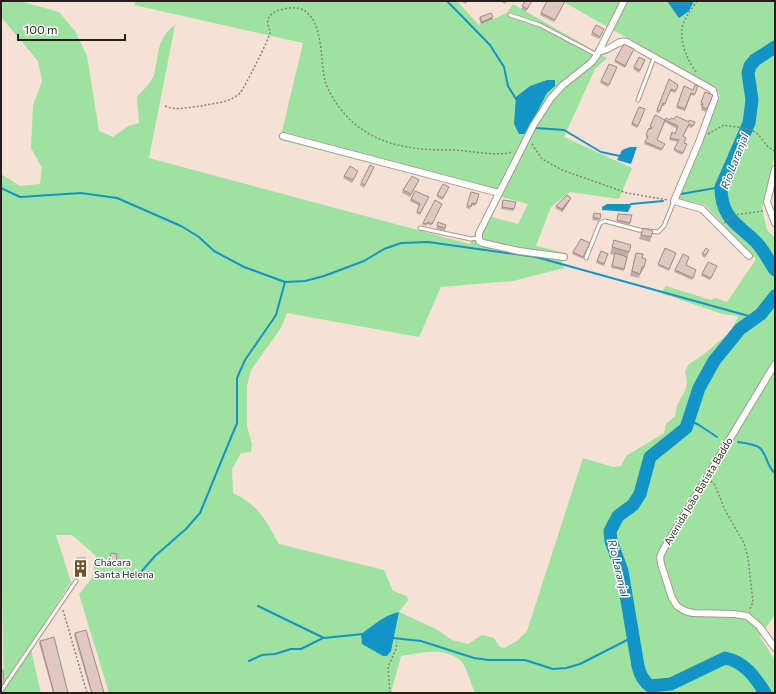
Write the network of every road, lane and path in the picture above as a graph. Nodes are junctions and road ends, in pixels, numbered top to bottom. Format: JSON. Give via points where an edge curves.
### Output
{"nodes":[{"id":1,"x":624,"y":1,"type":"edge"},
{"id":2,"x":697,"y":1,"type":"edge"},
{"id":3,"x":510,"y":15,"type":"dead end"},
{"id":4,"x":598,"y":53,"type":"junction"},
{"id":5,"x":654,"y":58,"type":"junction"},
{"id":6,"x":701,"y":77,"type":"dead end"},
{"id":7,"x":638,"y":100,"type":"dead end"},
{"id":8,"x":165,"y":106,"type":"dead end"},
{"id":9,"x":283,"y":136,"type":"dead end"},
{"id":10,"x":530,"y":136,"type":"junction"},
{"id":11,"x":699,"y":142,"type":"junction"},
{"id":12,"x":517,"y":150,"type":"dead end"},
{"id":13,"x":775,"y":151,"type":"edge"},
{"id":14,"x":775,"y":169,"type":"edge"},
{"id":15,"x":499,"y":193,"type":"junction"},
{"id":16,"x":674,"y":201,"type":"junction"},
{"id":17,"x":771,"y":213,"type":"edge"},
{"id":18,"x":726,"y":222,"type":"dead end"},
{"id":19,"x":775,"y":223,"type":"edge"},
{"id":20,"x":420,"y":228,"type":"dead end"},
{"id":21,"x":478,"y":238,"type":"junction"},
{"id":22,"x":749,"y":256,"type":"dead end"},
{"id":23,"x":564,"y":257,"type":"dead end"},
{"id":24,"x":586,"y":258,"type":"dead end"},
{"id":25,"x":775,"y":364,"type":"edge"},
{"id":26,"x":706,"y":478,"type":"junction"},
{"id":27,"x":76,"y":581,"type":"dead end"},
{"id":28,"x":60,"y":603,"type":"junction"},
{"id":29,"x":747,"y":616,"type":"junction"},
{"id":30,"x":398,"y":642,"type":"dead end"},
{"id":31,"x":775,"y":648,"type":"edge"},
{"id":32,"x":1,"y":691,"type":"edge"},
{"id":33,"x":87,"y":693,"type":"edge"},
{"id":34,"x":390,"y":693,"type":"edge"}],
"edges":[{"from":1,"to":4,"type":"street"},
{"from":2,"to":6,"type":"path","via":[[684,20],[683,32],[687,57]]},
{"from":3,"to":4,"type":"lane","via":[[540,25]]},
{"from":4,"to":5,"type":"street","via":[[624,41]]},
{"from":4,"to":10,"type":"street","via":[[592,62],[555,92]]},
{"from":5,"to":7,"type":"lane"},
{"from":5,"to":11,"type":"street","via":[[715,92]]},
{"from":8,"to":12,"type":"path","via":[[177,108],[225,102],[240,93],[270,35],[269,17],[276,12],[296,8],[307,13],[316,27],[328,88],[346,117],[361,131],[397,145],[427,149],[469,150],[500,155]]},
{"from":9,"to":15,"type":"street"},
{"from":10,"to":15,"type":"street"},
{"from":10,"to":16,"type":"path","via":[[539,155],[552,165],[622,191]]},
{"from":11,"to":13,"type":"path","via":[[714,129],[724,125],[753,131],[767,147]]},
{"from":11,"to":16,"type":"street"},
{"from":14,"to":17,"type":"street","via":[[767,202]]},
{"from":15,"to":21,"type":"street"},
{"from":16,"to":22,"type":"street","via":[[702,209]]},
{"from":16,"to":24,"type":"lane","via":[[664,226],[658,232],[600,222]]},
{"from":17,"to":18,"type":"path","via":[[734,215]]},
{"from":17,"to":19,"type":"street"},
{"from":20,"to":21,"type":"lane","via":[[471,239]]},
{"from":21,"to":23,"type":"street","via":[[483,243],[519,251]]},
{"from":25,"to":26,"type":"street","name":"Avenida João Batista Baddo"},
{"from":26,"to":29,"type":"path","via":[[715,485],[725,510],[744,543],[753,602]]},
{"from":26,"to":29,"type":"street","name":"Avenida João Batista Baddo","via":[[663,550],[661,564],[672,598],[680,608],[693,613]]},
{"from":27,"to":28,"type":"lane"},
{"from":28,"to":32,"type":"lane"},
{"from":28,"to":33,"type":"path"},
{"from":29,"to":31,"type":"street","via":[[759,626]]},
{"from":30,"to":34,"type":"path","via":[[388,667]]}]}
